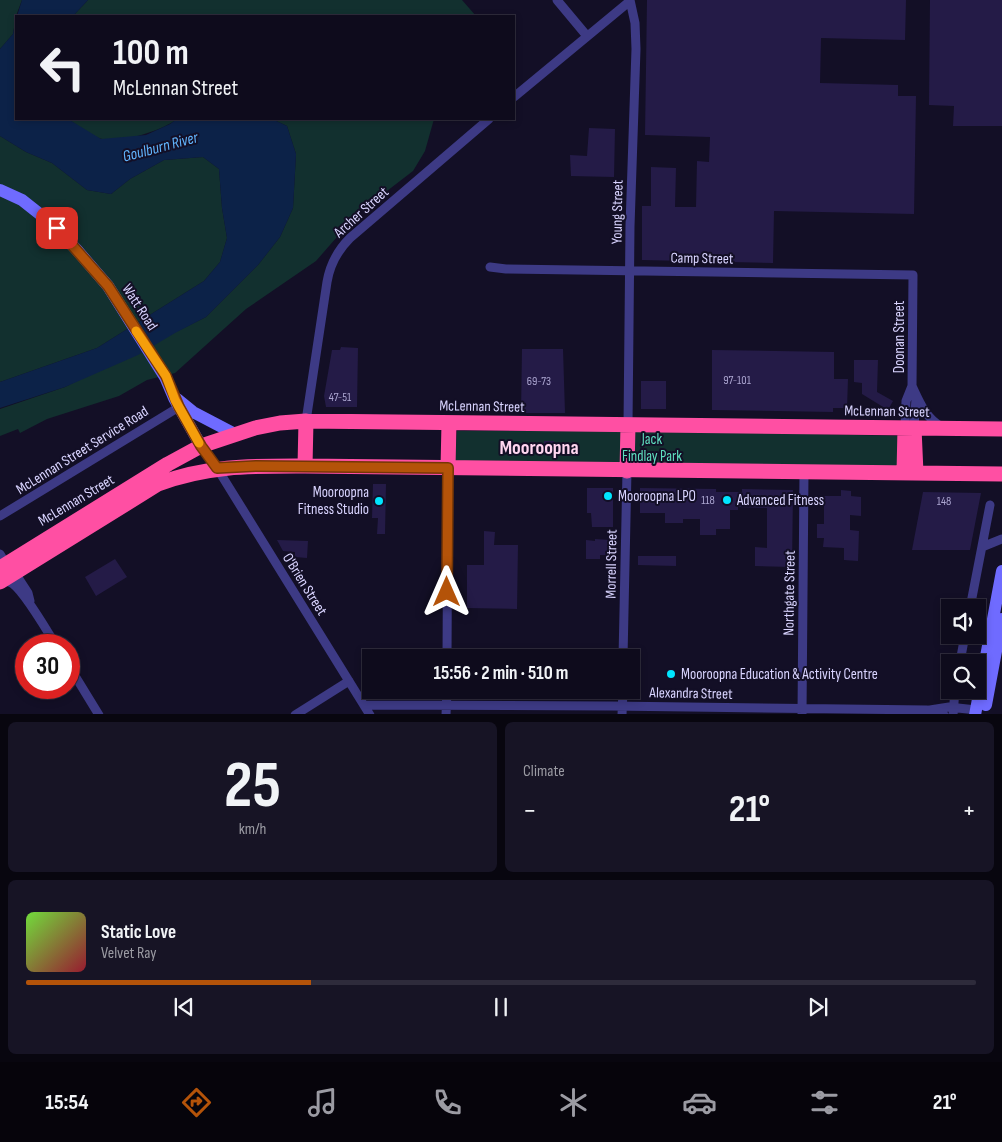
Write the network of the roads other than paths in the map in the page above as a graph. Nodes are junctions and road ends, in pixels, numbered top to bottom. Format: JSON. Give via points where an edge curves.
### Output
{"nodes":[{"id":1,"x":556,"y":0,"type":"edge"},
{"id":2,"x":630,"y":0,"type":"edge"},
{"id":3,"x":587,"y":36,"type":"junction"},
{"id":4,"x":515,"y":96,"type":"edge"},
{"id":5,"x":488,"y":120,"type":"edge"},
{"id":6,"x":0,"y":190,"type":"edge"},
{"id":7,"x":490,"y":267,"type":"dead end"},
{"id":8,"x":630,"y":271,"type":"junction"},
{"id":9,"x":913,"y":275,"type":"joint"},
{"id":10,"x":912,"y":386,"type":"junction"},
{"id":11,"x":172,"y":394,"type":"junction"},
{"id":12,"x":916,"y":395,"type":"junction"},
{"id":13,"x":179,"y":407,"type":"junction"},
{"id":14,"x":306,"y":422,"type":"junction"},
{"id":15,"x":449,"y":423,"type":"junction"},
{"id":16,"x":628,"y":425,"type":"junction"},
{"id":17,"x":910,"y":428,"type":"junction"},
{"id":18,"x":949,"y":429,"type":"junction"},
{"id":19,"x":1002,"y":429,"type":"edge"},
{"id":20,"x":234,"y":434,"type":"junction"},
{"id":21,"x":201,"y":446,"type":"junction"},
{"id":22,"x":305,"y":466,"type":"junction"},
{"id":23,"x":217,"y":468,"type":"junction"},
{"id":24,"x":448,"y":468,"type":"junction"},
{"id":25,"x":627,"y":471,"type":"junction"},
{"id":26,"x":804,"y":472,"type":"junction"},
{"id":27,"x":910,"y":473,"type":"junction"},
{"id":28,"x":999,"y":476,"type":"edge"},
{"id":29,"x":990,"y":505,"type":"dead end"},
{"id":30,"x":0,"y":516,"type":"edge"},
{"id":31,"x":1002,"y":539,"type":"edge"},
{"id":32,"x":982,"y":547,"type":"junction"},
{"id":33,"x":5,"y":565,"type":"edge"},
{"id":34,"x":1002,"y":571,"type":"edge"},
{"id":35,"x":0,"y":582,"type":"edge"},
{"id":36,"x":972,"y":599,"type":"edge"},
{"id":37,"x":31,"y":606,"type":"junction"},
{"id":38,"x":1002,"y":619,"type":"edge"},
{"id":39,"x":49,"y":634,"type":"edge"},
{"id":40,"x":447,"y":649,"type":"edge"},
{"id":41,"x":623,"y":649,"type":"edge"},
{"id":42,"x":997,"y":650,"type":"edge"},
{"id":43,"x":349,"y":682,"type":"junction"},
{"id":44,"x":80,"y":684,"type":"edge"},
{"id":45,"x":446,"y":699,"type":"edge"},
{"id":46,"x":364,"y":705,"type":"junction"},
{"id":47,"x":446,"y":705,"type":"junction"},
{"id":48,"x":622,"y":710,"type":"edge"},
{"id":49,"x":927,"y":710,"type":"junction"},
{"id":50,"x":802,"y":711,"type":"edge"},
{"id":51,"x":953,"y":711,"type":"edge"},
{"id":52,"x":979,"y":713,"type":"edge"},
{"id":53,"x":99,"y":714,"type":"edge"},
{"id":54,"x":295,"y":714,"type":"edge"},
{"id":55,"x":370,"y":714,"type":"edge"},
{"id":56,"x":446,"y":714,"type":"edge"},
{"id":57,"x":944,"y":714,"type":"edge"}],
"edges":[{"from":1,"to":3,"type":"street"},
{"from":2,"to":3,"type":"street"},
{"from":2,"to":8,"type":"street","name":"Young Street","via":[[636,48]]},
{"from":3,"to":4,"type":"street"},
{"from":5,"to":14,"type":"street","name":"Archer Street","via":[[338,251],[327,282]]},
{"from":6,"to":11,"type":"street","name":"Watt Road","via":[[22,200],[46,219],[108,286],[164,375]]},
{"from":7,"to":8,"type":"street","name":"Camp Street"},
{"from":8,"to":9,"type":"street","name":"Camp Street"},
{"from":8,"to":16,"type":"street","name":"Young Street"},
{"from":9,"to":10,"type":"street","name":"Doonan Street"},
{"from":10,"to":12,"type":"street"},
{"from":10,"to":17,"type":"street","name":"Doonan Street","via":[[906,401]]},
{"from":11,"to":13,"type":"street","name":"Watt Road"},
{"from":11,"to":20,"type":"street","via":[[193,412]]},
{"from":12,"to":17,"type":"street"},
{"from":12,"to":18,"type":"street","via":[[929,417],[937,425]]},
{"from":13,"to":21,"type":"street","name":"Watt Road"},
{"from":13,"to":30,"type":"street","name":"McLennan Street Service Road"},
{"from":14,"to":15,"type":"highway","name":"McLennan Street"},
{"from":14,"to":20,"type":"highway","name":"McLennan Street","via":[[280,423]]},
{"from":14,"to":22,"type":"highway"},
{"from":15,"to":16,"type":"highway","name":"McLennan Street"},
{"from":15,"to":24,"type":"highway"},
{"from":16,"to":17,"type":"highway","name":"McLennan Street"},
{"from":16,"to":25,"type":"highway"},
{"from":17,"to":18,"type":"highway","name":"McLennan Street"},
{"from":17,"to":27,"type":"highway"},
{"from":18,"to":19,"type":"highway","name":"McLennan Street"},
{"from":20,"to":21,"type":"highway","name":"McLennan Street"},
{"from":21,"to":23,"type":"highway"},
{"from":21,"to":33,"type":"highway","name":"McLennan Street"},
{"from":22,"to":23,"type":"highway","name":"McLennan Street"},
{"from":22,"to":24,"type":"highway","name":"McLennan Street"},
{"from":23,"to":33,"type":"highway","name":"McLennan Street","via":[[158,484]]},
{"from":23,"to":43,"type":"street","name":"O'Brien Street"},
{"from":24,"to":25,"type":"highway","name":"McLennan Street"},
{"from":24,"to":40,"type":"street"},
{"from":25,"to":26,"type":"highway","name":"McLennan Street"},
{"from":25,"to":41,"type":"street","name":"Morrell Street"},
{"from":26,"to":27,"type":"highway","name":"McLennan Street"},
{"from":26,"to":50,"type":"street","name":"Northgate Street"},
{"from":27,"to":28,"type":"highway","name":"McLennan Street"},
{"from":29,"to":32,"type":"street"},
{"from":31,"to":32,"type":"street"},
{"from":32,"to":36,"type":"street"},
{"from":33,"to":35,"type":"highway","name":"McLennan Street"},
{"from":33,"to":37,"type":"street","via":[[28,593]]},
{"from":34,"to":42,"type":"street"},
{"from":35,"to":37,"type":"street","via":[[12,583]]},
{"from":37,"to":39,"type":"street"},
{"from":38,"to":42,"type":"street"},
{"from":42,"to":52,"type":"street"},
{"from":43,"to":46,"type":"street","name":"O'Brien Street"},
{"from":43,"to":54,"type":"street"},
{"from":44,"to":53,"type":"street"},
{"from":45,"to":47,"type":"street"},
{"from":46,"to":47,"type":"street","name":"Alexandra Street"},
{"from":46,"to":55,"type":"street","name":"O'Brien Street"},
{"from":47,"to":48,"type":"street","name":"Alexandra Street"},
{"from":47,"to":56,"type":"street"},
{"from":48,"to":50,"type":"street","name":"Alexandra Street"},
{"from":49,"to":50,"type":"street","name":"Alexandra Street"},
{"from":49,"to":51,"type":"street","name":"Alexandra Street","via":[[943,707]]},
{"from":49,"to":57,"type":"street","name":"Alexandra Street"},
{"from":51,"to":52,"type":"street","name":"Alexandra Street"}]}
